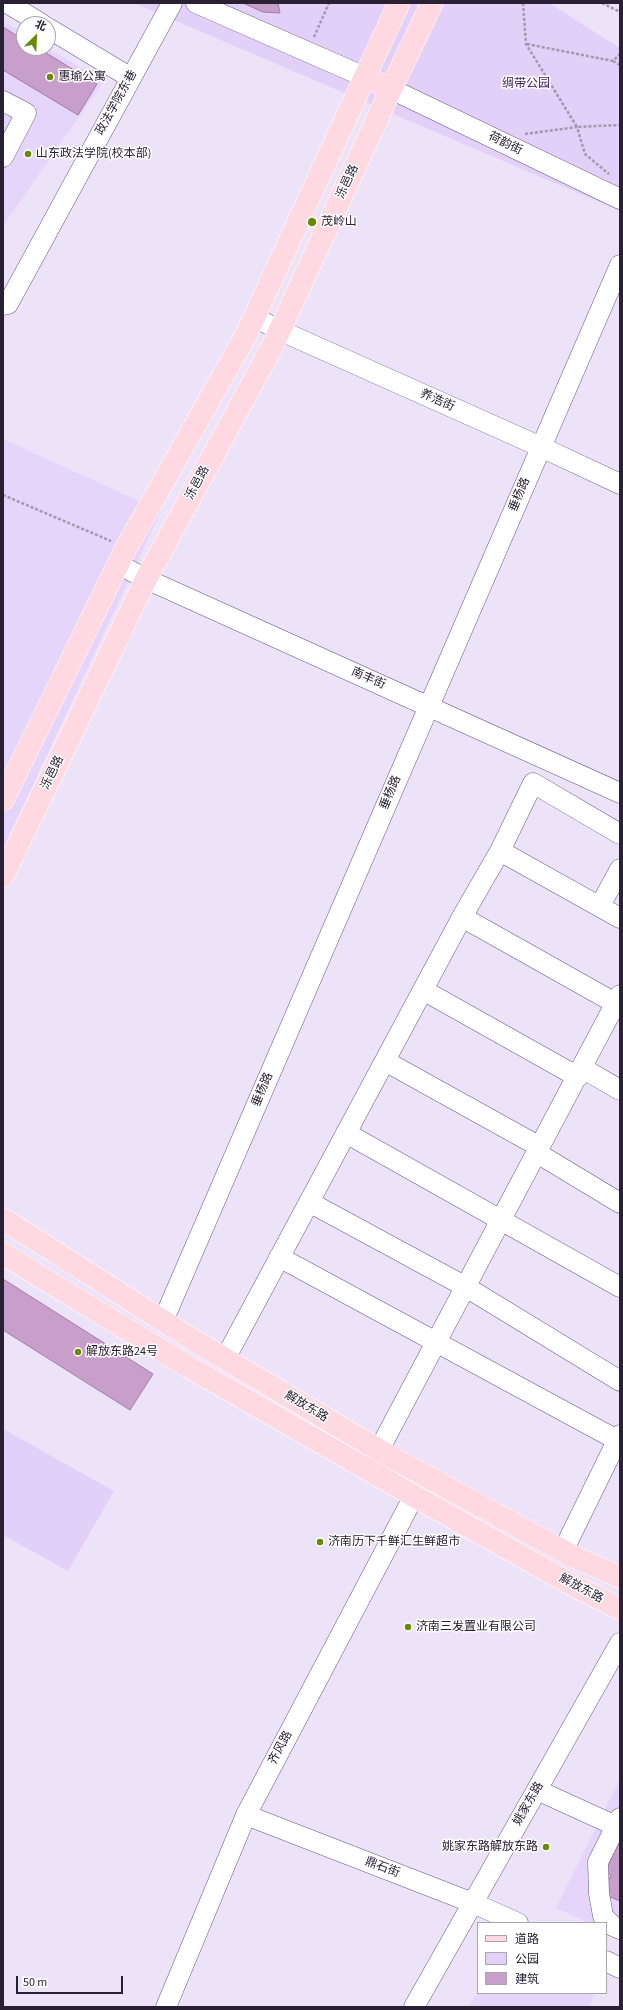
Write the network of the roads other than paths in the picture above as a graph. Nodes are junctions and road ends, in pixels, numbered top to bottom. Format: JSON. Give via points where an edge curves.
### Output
{"nodes":[{"id":1,"x":7,"y":3,"type":"edge"},
{"id":2,"x":172,"y":3,"type":"edge"},
{"id":3,"x":196,"y":3,"type":"edge"},
{"id":4,"x":399,"y":3,"type":"edge"},
{"id":5,"x":432,"y":3,"type":"edge"},
{"id":6,"x":29,"y":16,"type":"edge"},
{"id":7,"x":56,"y":33,"type":"edge"},
{"id":8,"x":365,"y":76,"type":"junction"},
{"id":9,"x":131,"y":78,"type":"junction"},
{"id":10,"x":391,"y":89,"type":"junction"},
{"id":11,"x":3,"y":101,"type":"edge"},
{"id":12,"x":3,"y":157,"type":"edge"},
{"id":13,"x":620,"y":199,"type":"edge"},
{"id":14,"x":620,"y":265,"type":"edge"},
{"id":15,"x":3,"y":305,"type":"edge"},
{"id":16,"x":254,"y":317,"type":"junction"},
{"id":17,"x":279,"y":330,"type":"junction"},
{"id":18,"x":541,"y":447,"type":"junction"},
{"id":19,"x":620,"y":484,"type":"edge"},
{"id":20,"x":122,"y":556,"type":"junction"},
{"id":21,"x":146,"y":579,"type":"junction"},
{"id":22,"x":429,"y":706,"type":"junction"},
{"id":23,"x":620,"y":793,"type":"edge"},
{"id":24,"x":3,"y":800,"type":"edge"},
{"id":25,"x":620,"y":834,"type":"edge"},
{"id":26,"x":500,"y":851,"type":"junction"},
{"id":27,"x":620,"y":869,"type":"edge"},
{"id":28,"x":3,"y":876,"type":"edge"},
{"id":29,"x":600,"y":906,"type":"junction"},
{"id":30,"x":462,"y":917,"type":"junction"},
{"id":31,"x":620,"y":918,"type":"edge"},
{"id":32,"x":423,"y":990,"type":"junction"},
{"id":33,"x":619,"y":997,"type":"edge"},
{"id":34,"x":385,"y":1061,"type":"junction"},
{"id":35,"x":580,"y":1072,"type":"junction"},
{"id":36,"x":620,"y":1090,"type":"edge"},
{"id":37,"x":346,"y":1133,"type":"junction"},
{"id":38,"x":539,"y":1150,"type":"junction"},
{"id":39,"x":309,"y":1202,"type":"junction"},
{"id":40,"x":620,"y":1203,"type":"edge"},
{"id":41,"x":3,"y":1219,"type":"edge"},
{"id":42,"x":502,"y":1220,"type":"junction"},
{"id":43,"x":3,"y":1254,"type":"edge"},
{"id":44,"x":279,"y":1257,"type":"junction"},
{"id":45,"x":466,"y":1287,"type":"junction"},
{"id":46,"x":620,"y":1287,"type":"edge"},
{"id":47,"x":163,"y":1321,"type":"junction"},
{"id":48,"x":436,"y":1342,"type":"junction"},
{"id":49,"x":225,"y":1359,"type":"junction"},
{"id":50,"x":620,"y":1381,"type":"edge"},
{"id":51,"x":619,"y":1438,"type":"edge"},
{"id":52,"x":379,"y":1450,"type":"junction"},
{"id":53,"x":414,"y":1496,"type":"junction"},
{"id":54,"x":562,"y":1551,"type":"junction"},
{"id":55,"x":620,"y":1577,"type":"edge"},
{"id":56,"x":620,"y":1609,"type":"edge"},
{"id":57,"x":620,"y":1643,"type":"edge"},
{"id":58,"x":537,"y":1790,"type":"junction"},
{"id":59,"x":246,"y":1815,"type":"junction"},
{"id":60,"x":618,"y":1822,"type":"edge"},
{"id":61,"x":473,"y":1903,"type":"junction"},
{"id":62,"x":516,"y":1922,"type":"edge"},
{"id":63,"x":620,"y":1929,"type":"edge"},
{"id":64,"x":607,"y":1962,"type":"edge"},
{"id":65,"x":620,"y":1968,"type":"edge"},
{"id":66,"x":166,"y":2007,"type":"edge"},
{"id":67,"x":414,"y":2007,"type":"edge"}],
"edges":[{"from":1,"to":6,"type":"street"},
{"from":2,"to":9,"type":"street","name":"政法学院东巷"},
{"from":3,"to":8,"type":"street"},
{"from":4,"to":8,"type":"main road"},
{"from":5,"to":10,"type":"main road","name":"泺邑路"},
{"from":7,"to":9,"type":"street"},
{"from":8,"to":10,"type":"main road"},
{"from":8,"to":16,"type":"main road"},
{"from":9,"to":15,"type":"street","name":"政法学院东巷","via":[[8,304]]},
{"from":10,"to":13,"type":"street","name":"荷韵街"},
{"from":10,"to":17,"type":"main road","name":"泺邑路"},
{"from":11,"to":12,"type":"street","via":[[26,113]]},
{"from":14,"to":18,"type":"street","name":"垂杨路"},
{"from":16,"to":17,"type":"street","name":"养浩街"},
{"from":16,"to":20,"type":"main road"},
{"from":17,"to":18,"type":"street","name":"养浩街"},
{"from":17,"to":21,"type":"main road","name":"泺邑路"},
{"from":18,"to":19,"type":"street","name":"养浩街"},
{"from":18,"to":22,"type":"street","name":"垂杨路"},
{"from":20,"to":21,"type":"street","name":"南丰街"},
{"from":20,"to":24,"type":"main road"},
{"from":21,"to":22,"type":"street","name":"南丰街"},
{"from":21,"to":28,"type":"main road","name":"泺邑路"},
{"from":22,"to":23,"type":"street","name":"南丰街"},
{"from":22,"to":47,"type":"street","name":"垂杨路"},
{"from":25,"to":26,"type":"street","via":[[533,783]]},
{"from":26,"to":29,"type":"street"},
{"from":26,"to":30,"type":"street"},
{"from":27,"to":29,"type":"street"},
{"from":29,"to":31,"type":"street"},
{"from":30,"to":32,"type":"street"},
{"from":30,"to":33,"type":"street"},
{"from":32,"to":34,"type":"street"},
{"from":32,"to":35,"type":"street"},
{"from":33,"to":35,"type":"street"},
{"from":34,"to":37,"type":"street"},
{"from":34,"to":38,"type":"street"},
{"from":35,"to":36,"type":"street"},
{"from":35,"to":38,"type":"street"},
{"from":37,"to":39,"type":"street"},
{"from":37,"to":42,"type":"street"},
{"from":38,"to":40,"type":"street"},
{"from":38,"to":42,"type":"street"},
{"from":39,"to":44,"type":"street"},
{"from":39,"to":45,"type":"street"},
{"from":41,"to":47,"type":"main road","name":"解放东路"},
{"from":42,"to":45,"type":"street"},
{"from":42,"to":46,"type":"street"},
{"from":43,"to":53,"type":"main road","name":"解放东路","via":[[187,1366]]},
{"from":44,"to":48,"type":"street"},
{"from":44,"to":49,"type":"street"},
{"from":45,"to":48,"type":"street"},
{"from":45,"to":50,"type":"street"},
{"from":47,"to":49,"type":"main road","name":"解放东路"},
{"from":48,"to":51,"type":"street"},
{"from":48,"to":52,"type":"street"},
{"from":49,"to":52,"type":"main road","name":"解放东路"},
{"from":51,"to":54,"type":"street"},
{"from":52,"to":54,"type":"main road","name":"解放东路"},
{"from":53,"to":56,"type":"main road","name":"解放东路"},
{"from":53,"to":59,"type":"street","name":"齐风路"},
{"from":54,"to":55,"type":"main road","name":"解放东路"},
{"from":57,"to":58,"type":"street","name":"姚家东路"},
{"from":58,"to":60,"type":"street"},
{"from":58,"to":61,"type":"street","name":"姚家东路"},
{"from":59,"to":61,"type":"street","name":"鼎石街"},
{"from":59,"to":66,"type":"street","name":"齐风路"},
{"from":60,"to":63,"type":"street","via":[[598,1862],[603,1916]]},
{"from":61,"to":62,"type":"street","name":"鼎石街"},
{"from":61,"to":67,"type":"street","name":"姚家东路"},
{"from":64,"to":65,"type":"street"}]}
